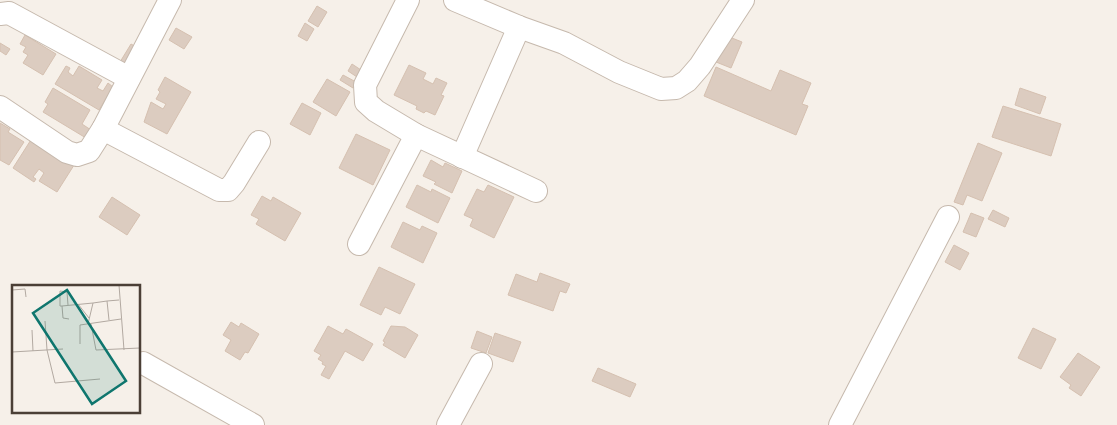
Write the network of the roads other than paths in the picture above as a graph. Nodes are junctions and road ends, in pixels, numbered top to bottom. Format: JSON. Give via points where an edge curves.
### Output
{"nodes":[{"id":1,"x":170,"y":0,"type":"edge"},
{"id":2,"x":455,"y":0,"type":"edge"},
{"id":3,"x":743,"y":0,"type":"edge"},
{"id":4,"x":402,"y":3,"type":"edge"},
{"id":5,"x":0,"y":14,"type":"edge"},
{"id":6,"x":519,"y":27,"type":"junction"},
{"id":7,"x":129,"y":78,"type":"junction"},
{"id":8,"x":0,"y":107,"type":"edge"},
{"id":9,"x":103,"y":129,"type":"junction"},
{"id":10,"x":416,"y":136,"type":"junction"},
{"id":11,"x":259,"y":142,"type":"dead end"},
{"id":12,"x":462,"y":157,"type":"junction"},
{"id":13,"x":536,"y":191,"type":"dead end"},
{"id":14,"x":948,"y":217,"type":"dead end"},
{"id":15,"x":359,"y":244,"type":"dead end"},
{"id":16,"x":143,"y":363,"type":"dead end"},
{"id":17,"x":481,"y":364,"type":"dead end"},
{"id":18,"x":253,"y":425,"type":"edge"},
{"id":19,"x":448,"y":425,"type":"edge"},
{"id":20,"x":840,"y":425,"type":"edge"}],
"edges":[{"from":1,"to":7,"type":"street"},
{"from":2,"to":6,"type":"street"},
{"from":3,"to":6,"type":"street","via":[[700,66],[676,88],[661,89],[619,72],[564,42]]},
{"from":4,"to":10,"type":"street","via":[[365,85],[366,102]]},
{"from":5,"to":7,"type":"street","via":[[8,13]]},
{"from":6,"to":12,"type":"street"},
{"from":7,"to":9,"type":"street"},
{"from":8,"to":9,"type":"street","via":[[67,152],[77,155],[89,151]]},
{"from":9,"to":11,"type":"street","via":[[219,190],[228,190],[234,183]]},
{"from":10,"to":12,"type":"street"},
{"from":10,"to":15,"type":"street"},
{"from":12,"to":13,"type":"street"},
{"from":14,"to":20,"type":"street"},
{"from":16,"to":18,"type":"street"},
{"from":17,"to":19,"type":"street"}]}
